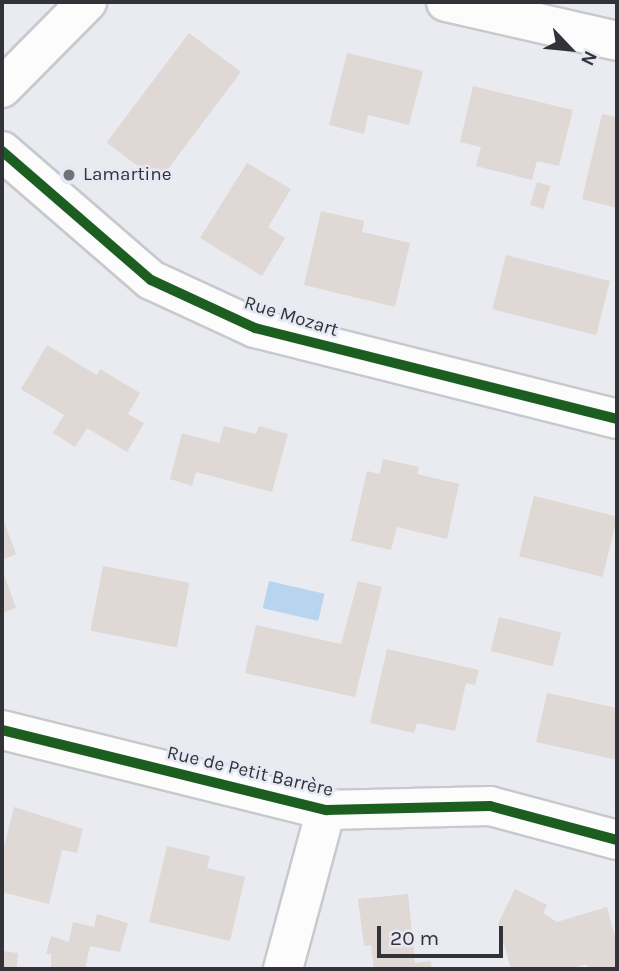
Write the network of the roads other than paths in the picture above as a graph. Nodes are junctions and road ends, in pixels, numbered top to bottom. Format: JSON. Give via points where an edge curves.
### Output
{"nodes":[{"id":1,"x":87,"y":2,"type":"edge"},
{"id":2,"x":446,"y":2,"type":"edge"},
{"id":3,"x":617,"y":41,"type":"edge"},
{"id":4,"x":2,"y":88,"type":"edge"},
{"id":5,"x":2,"y":150,"type":"edge"},
{"id":6,"x":617,"y":419,"type":"edge"},
{"id":7,"x":2,"y":730,"type":"edge"},
{"id":8,"x":326,"y":810,"type":"junction"},
{"id":9,"x":617,"y":839,"type":"edge"},
{"id":10,"x":283,"y":969,"type":"edge"}],
"edges":[{"from":1,"to":4,"type":"street"},
{"from":2,"to":3,"type":"street"},
{"from":5,"to":6,"type":"street","name":"Rue Mozart","via":[[151,280],[255,328]]},
{"from":7,"to":8,"type":"street","name":"Rue de Petit Barrère"},
{"from":8,"to":9,"type":"street","name":"Rue de Petit Barrère","via":[[490,806]]},
{"from":8,"to":10,"type":"street"}]}
